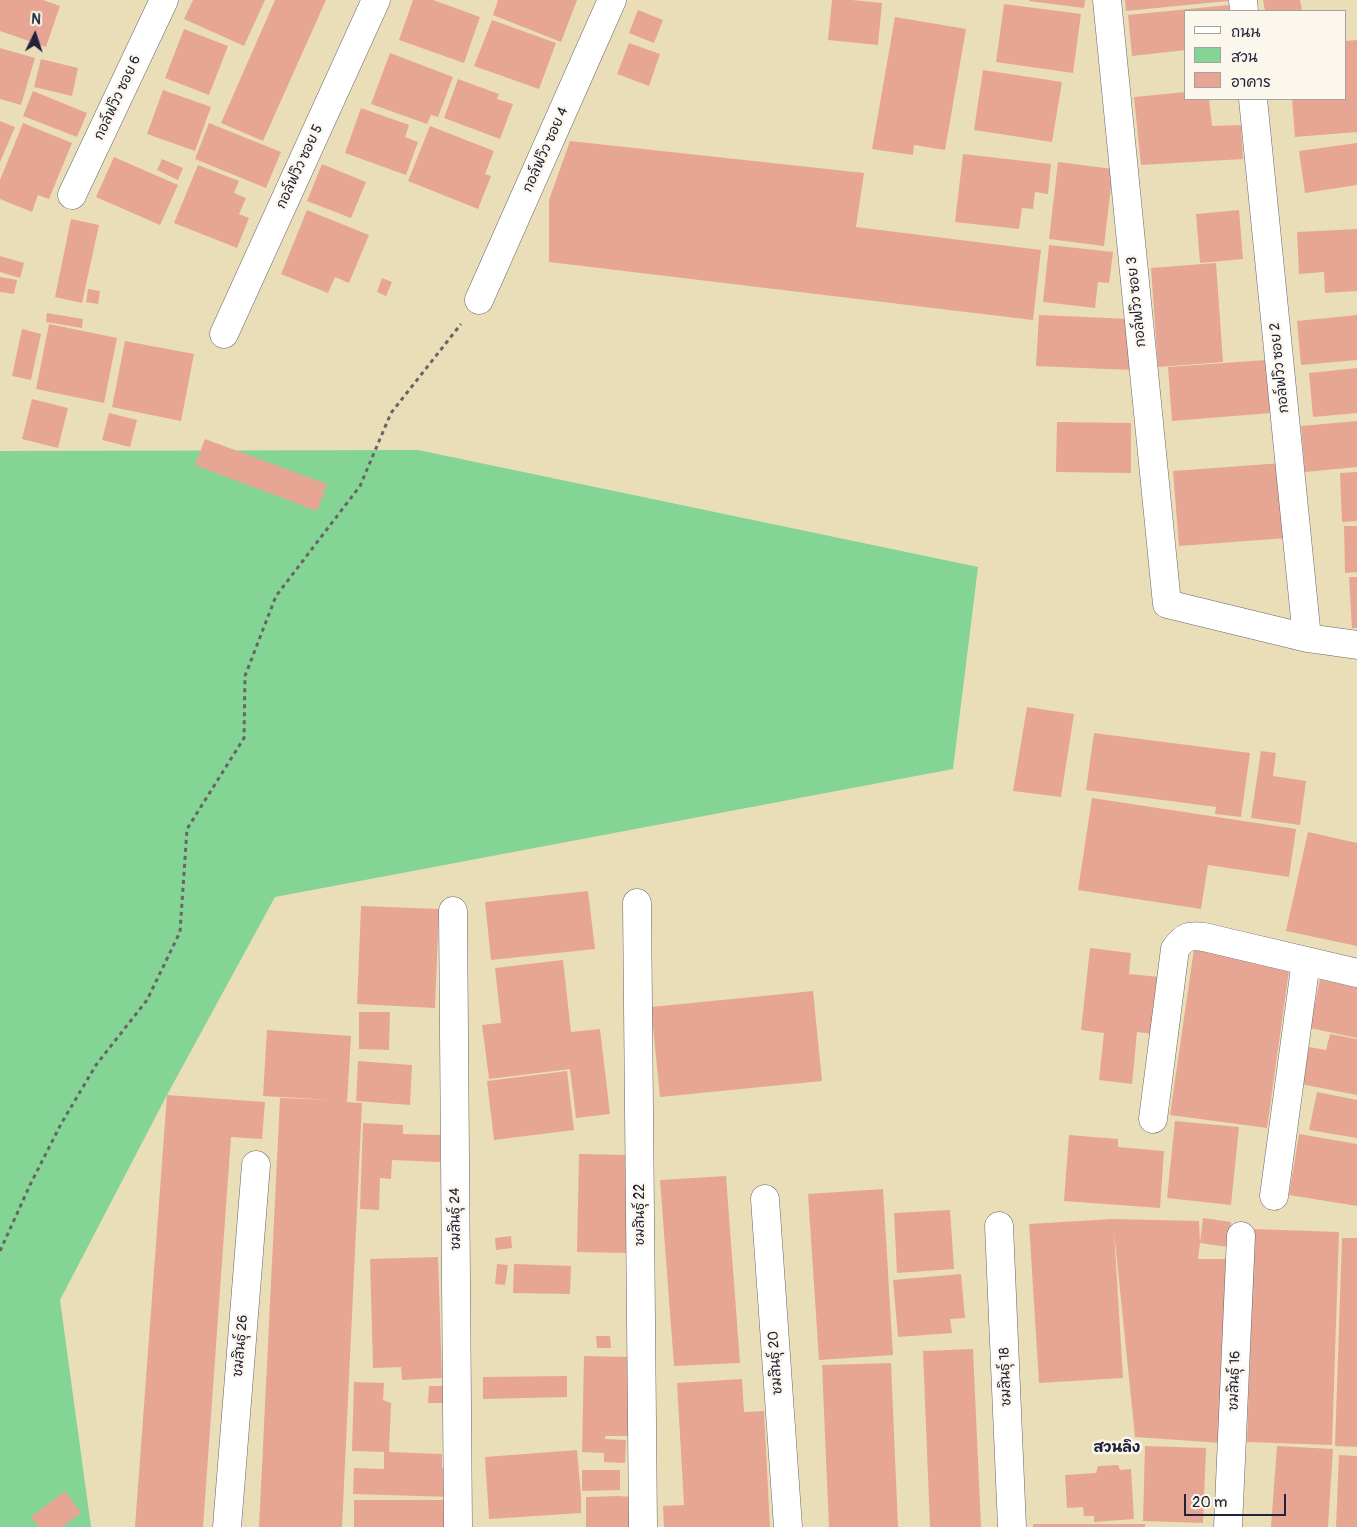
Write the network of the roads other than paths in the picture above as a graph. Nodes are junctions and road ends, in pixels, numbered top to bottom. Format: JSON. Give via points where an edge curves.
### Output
{"nodes":[{"id":1,"x":164,"y":0,"type":"edge"},
{"id":2,"x":376,"y":0,"type":"edge"},
{"id":3,"x":612,"y":0,"type":"edge"},
{"id":4,"x":1107,"y":0,"type":"edge"},
{"id":5,"x":1253,"y":100,"type":"edge"},
{"id":6,"x":72,"y":195,"type":"dead end"},
{"id":7,"x":479,"y":300,"type":"road end"},
{"id":8,"x":224,"y":334,"type":"dead end"},
{"id":9,"x":1307,"y":638,"type":"junction"},
{"id":10,"x":1357,"y":645,"type":"edge"},
{"id":11,"x":637,"y":903,"type":"dead end"},
{"id":12,"x":453,"y":911,"type":"dead end"},
{"id":13,"x":1306,"y":961,"type":"junction"},
{"id":14,"x":1357,"y":973,"type":"edge"},
{"id":15,"x":1153,"y":1118,"type":"dead end"},
{"id":16,"x":256,"y":1164,"type":"dead end"},
{"id":17,"x":1274,"y":1196,"type":"dead end"},
{"id":18,"x":765,"y":1199,"type":"dead end"},
{"id":19,"x":999,"y":1226,"type":"dead end"},
{"id":20,"x":1241,"y":1236,"type":"dead end"},
{"id":21,"x":226,"y":1527,"type":"edge"},
{"id":22,"x":458,"y":1527,"type":"edge"},
{"id":23,"x":643,"y":1527,"type":"edge"},
{"id":24,"x":788,"y":1527,"type":"edge"},
{"id":25,"x":1012,"y":1527,"type":"edge"},
{"id":26,"x":1228,"y":1527,"type":"edge"}],
"edges":[{"from":1,"to":6,"type":"street","name":"กอล์ฟวิว ซอย 6"},
{"from":2,"to":8,"type":"street","name":"กอล์ฟวิว ซอย 5"},
{"from":3,"to":7,"type":"street","name":"กอล์ฟวิว ซอย 4"},
{"from":4,"to":9,"type":"street","name":"กอล์ฟวิว ซอย 3","via":[[1167,604]]},
{"from":5,"to":9,"type":"street","name":"กอล์ฟวิว ซอย 2"},
{"from":9,"to":10,"type":"street"},
{"from":11,"to":23,"type":"street","name":"ชมสินธุ์ 22"},
{"from":12,"to":22,"type":"street","name":"ชมสินธุ์ 24"},
{"from":13,"to":14,"type":"street"},
{"from":13,"to":15,"type":"street","via":[[1204,937],[1191,936],[1181,941],[1175,949]]},
{"from":13,"to":17,"type":"street"},
{"from":16,"to":21,"type":"street","name":"ชมสินธุ์ 26"},
{"from":18,"to":24,"type":"street","name":"ชมสินธุ์ 20"},
{"from":19,"to":25,"type":"street","name":"ชมสินธุ์ 18"},
{"from":20,"to":26,"type":"street","name":"ชมสินธุ์ 16"}]}
